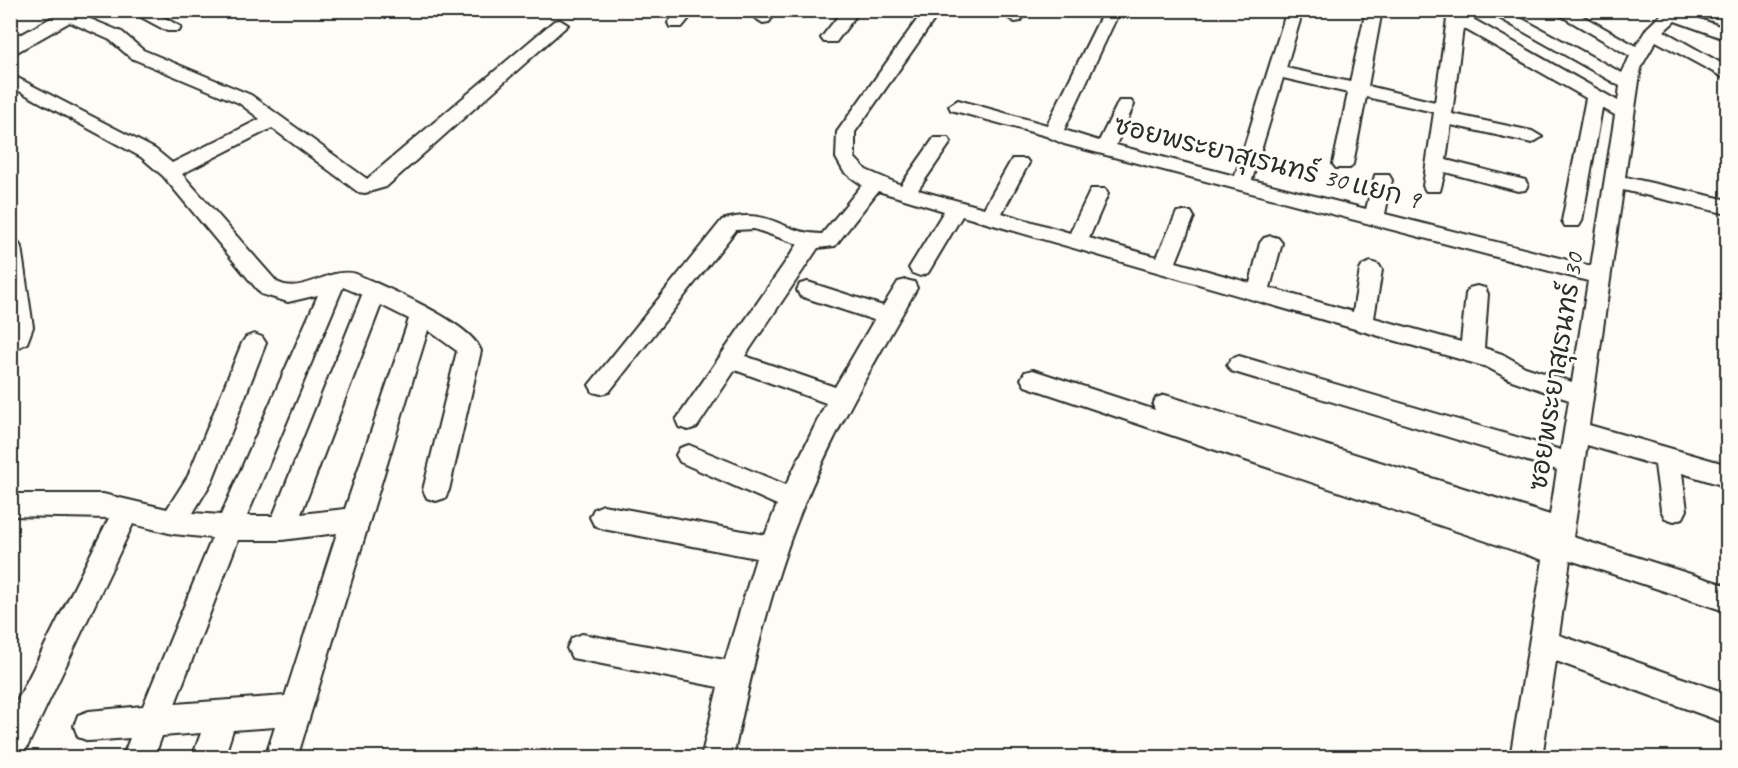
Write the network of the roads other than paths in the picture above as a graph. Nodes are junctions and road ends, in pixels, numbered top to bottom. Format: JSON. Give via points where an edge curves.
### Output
{"nodes":[{"id":1,"x":136,"y":10,"type":"edge"},
{"id":2,"x":688,"y":10,"type":"edge"},
{"id":3,"x":852,"y":10,"type":"edge"},
{"id":4,"x":933,"y":10,"type":"edge"},
{"id":5,"x":1112,"y":10,"type":"edge"},
{"id":6,"x":1295,"y":10,"type":"edge"},
{"id":7,"x":1374,"y":10,"type":"edge"},
{"id":8,"x":1493,"y":10,"type":"edge"},
{"id":9,"x":1559,"y":10,"type":"edge"},
{"id":10,"x":76,"y":13,"type":"edge"},
{"id":11,"x":1675,"y":13,"type":"edge"},
{"id":12,"x":1450,"y":14,"type":"edge"},
{"id":13,"x":676,"y":23,"type":"dead end"},
{"id":14,"x":560,"y":25,"type":"dead end"},
{"id":15,"x":173,"y":27,"type":"dead end"},
{"id":16,"x":1653,"y":32,"type":"junction"},
{"id":17,"x":1728,"y":35,"type":"edge"},
{"id":18,"x":830,"y":38,"type":"dead end"},
{"id":19,"x":16,"y":42,"type":"edge"},
{"id":20,"x":1639,"y":54,"type":"junction"},
{"id":21,"x":1704,"y":61,"type":"junction"},
{"id":22,"x":1277,"y":71,"type":"junction"},
{"id":23,"x":1728,"y":75,"type":"edge"},
{"id":24,"x":10,"y":79,"type":"edge"},
{"id":25,"x":1629,"y":84,"type":"junction"},
{"id":26,"x":1358,"y":89,"type":"junction"},
{"id":27,"x":1595,"y":96,"type":"junction"},
{"id":28,"x":1125,"y":105,"type":"dead end"},
{"id":29,"x":958,"y":106,"type":"dead end"},
{"id":30,"x":1443,"y":113,"type":"junction"},
{"id":31,"x":1625,"y":113,"type":"junction"},
{"id":32,"x":274,"y":119,"type":"junction"},
{"id":33,"x":1053,"y":132,"type":"junction"},
{"id":34,"x":1532,"y":137,"type":"dead end"},
{"id":35,"x":941,"y":142,"type":"dead end"},
{"id":36,"x":1105,"y":148,"type":"junction"},
{"id":37,"x":1585,"y":150,"type":"junction"},
{"id":38,"x":1018,"y":163,"type":"dead end"},
{"id":39,"x":1343,"y":164,"type":"dead end"},
{"id":40,"x":1436,"y":164,"type":"junction"},
{"id":41,"x":1616,"y":170,"type":"junction"},
{"id":42,"x":170,"y":172,"type":"junction"},
{"id":43,"x":1245,"y":176,"type":"dead end"},
{"id":44,"x":1382,"y":180,"type":"dead end"},
{"id":45,"x":874,"y":183,"type":"junction"},
{"id":46,"x":1518,"y":185,"type":"dead end"},
{"id":47,"x":1433,"y":186,"type":"dead end"},
{"id":48,"x":905,"y":193,"type":"junction"},
{"id":49,"x":1098,"y":194,"type":"dead end"},
{"id":50,"x":1728,"y":207,"type":"edge"},
{"id":51,"x":956,"y":208,"type":"junction"},
{"id":52,"x":990,"y":216,"type":"junction"},
{"id":53,"x":1184,"y":217,"type":"dead end"},
{"id":54,"x":1374,"y":217,"type":"junction"},
{"id":55,"x":1572,"y":222,"type":"dead end"},
{"id":56,"x":1077,"y":241,"type":"junction"},
{"id":57,"x":811,"y":242,"type":"junction"},
{"id":58,"x":1271,"y":243,"type":"dead end"},
{"id":59,"x":10,"y":247,"type":"edge"},
{"id":60,"x":1164,"y":265,"type":"junction"},
{"id":61,"x":1371,"y":270,"type":"dead end"},
{"id":62,"x":1599,"y":276,"type":"junction"},
{"id":63,"x":334,"y":281,"type":"junction"},
{"id":64,"x":14,"y":282,"type":"edge"},
{"id":65,"x":808,"y":290,"type":"dead end"},
{"id":66,"x":375,"y":291,"type":"junction"},
{"id":67,"x":1258,"y":293,"type":"junction"},
{"id":68,"x":1477,"y":294,"type":"dead end"},
{"id":69,"x":422,"y":315,"type":"junction"},
{"id":70,"x":888,"y":316,"type":"junction"},
{"id":71,"x":1362,"y":324,"type":"junction"},
{"id":72,"x":10,"y":343,"type":"edge"},
{"id":73,"x":254,"y":343,"type":"dead end"},
{"id":74,"x":1483,"y":357,"type":"junction"},
{"id":75,"x":743,"y":364,"type":"dead end"},
{"id":76,"x":1239,"y":365,"type":"dead end"},
{"id":77,"x":1033,"y":379,"type":"dead end"},
{"id":78,"x":601,"y":385,"type":"dead end"},
{"id":79,"x":1582,"y":386,"type":"junction"},
{"id":80,"x":843,"y":399,"type":"junction"},
{"id":81,"x":1154,"y":402,"type":"dead end"},
{"id":82,"x":688,"y":420,"type":"dead end"},
{"id":83,"x":1575,"y":431,"type":"junction"},
{"id":84,"x":689,"y":454,"type":"dead end"},
{"id":85,"x":1667,"y":458,"type":"junction"},
{"id":86,"x":1570,"y":463,"type":"junction"},
{"id":87,"x":1728,"y":476,"type":"edge"},
{"id":88,"x":436,"y":490,"type":"dead end"},
{"id":89,"x":792,"y":500,"type":"junction"},
{"id":90,"x":10,"y":504,"type":"edge"},
{"id":91,"x":1674,"y":510,"type":"dead end"},
{"id":92,"x":126,"y":511,"type":"junction"},
{"id":93,"x":603,"y":517,"type":"dead end"},
{"id":94,"x":352,"y":520,"type":"junction"},
{"id":95,"x":173,"y":522,"type":"junction"},
{"id":96,"x":229,"y":528,"type":"junction"},
{"id":97,"x":282,"y":528,"type":"junction"},
{"id":98,"x":1558,"y":542,"type":"junction"},
{"id":99,"x":773,"y":549,"type":"junction"},
{"id":100,"x":1728,"y":599,"type":"edge"},
{"id":101,"x":1543,"y":643,"type":"junction"},
{"id":102,"x":582,"y":648,"type":"dead end"},
{"id":103,"x":735,"y":676,"type":"junction"},
{"id":104,"x":1728,"y":709,"type":"edge"},
{"id":105,"x":297,"y":710,"type":"junction"},
{"id":106,"x":223,"y":715,"type":"junction"},
{"id":107,"x":153,"y":720,"type":"junction"},
{"id":108,"x":89,"y":726,"type":"dead end"},
{"id":109,"x":10,"y":749,"type":"edge"},
{"id":110,"x":138,"y":758,"type":"edge"},
{"id":111,"x":208,"y":758,"type":"edge"},
{"id":112,"x":281,"y":758,"type":"edge"},
{"id":113,"x":717,"y":758,"type":"edge"},
{"id":114,"x":1526,"y":758,"type":"edge"}],
"edges":[{"from":1,"to":15,"type":"street"},
{"from":2,"to":13,"type":"street"},
{"from":3,"to":18,"type":"street"},
{"from":4,"to":45,"type":"street","via":[[846,132],[842,146],[850,168]]},
{"from":5,"to":33,"type":"street"},
{"from":6,"to":22,"type":"street"},
{"from":7,"to":26,"type":"street"},
{"from":8,"to":25,"type":"street"},
{"from":9,"to":20,"type":"street"},
{"from":10,"to":19,"type":"main road"},
{"from":10,"to":32,"type":"street","via":[[116,36],[137,54],[232,92]]},
{"from":11,"to":16,"type":"street","name":"ซอยพระยาสุเรนทร์ 30"},
{"from":11,"to":17,"type":"street"},
{"from":12,"to":27,"type":"street"},
{"from":12,"to":30,"type":"street"},
{"from":14,"to":32,"type":"street","via":[[374,185],[359,184]]},
{"from":16,"to":20,"type":"street","name":"ซอยพระยาสุเรนทร์ 30"},
{"from":16,"to":21,"type":"street"},
{"from":17,"to":21,"type":"street"},
{"from":20,"to":25,"type":"street","name":"ซอยพระยาสุเรนทร์ 30"},
{"from":21,"to":23,"type":"street"},
{"from":22,"to":26,"type":"street"},
{"from":22,"to":43,"type":"street"},
{"from":24,"to":42,"type":"street","via":[[136,145]]},
{"from":25,"to":31,"type":"street","name":"ซอยพระยาสุเรนทร์ 30"},
{"from":26,"to":30,"type":"street"},
{"from":26,"to":39,"type":"street"},
{"from":27,"to":31,"type":"street"},
{"from":27,"to":37,"type":"street"},
{"from":28,"to":36,"type":"street"},
{"from":29,"to":33,"type":"street","name":"ซอยพระยาสุเรนทร์ 30 แยก 9"},
{"from":30,"to":34,"type":"street"},
{"from":30,"to":40,"type":"street"},
{"from":31,"to":41,"type":"street","name":"ซอยพระยาสุเรนทร์ 30"},
{"from":32,"to":42,"type":"street"},
{"from":33,"to":36,"type":"street","name":"ซอยพระยาสุเรนทร์ 30 แยก 9"},
{"from":35,"to":48,"type":"street"},
{"from":36,"to":54,"type":"street","name":"ซอยพระยาสุเรนทร์ 30 แยก 9"},
{"from":37,"to":41,"type":"street"},
{"from":37,"to":55,"type":"street"},
{"from":38,"to":52,"type":"street"},
{"from":40,"to":46,"type":"street"},
{"from":40,"to":47,"type":"street"},
{"from":41,"to":50,"type":"street"},
{"from":41,"to":62,"type":"street","name":"ซอยพระยาสุเรนทร์ 30"},
{"from":42,"to":63,"type":"street","via":[[278,294],[293,295]]},
{"from":44,"to":54,"type":"street"},
{"from":45,"to":48,"type":"street"},
{"from":45,"to":57,"type":"street","via":[[833,237]]},
{"from":48,"to":51,"type":"street"},
{"from":49,"to":56,"type":"street"},
{"from":51,"to":52,"type":"street"},
{"from":51,"to":70,"type":"street"},
{"from":52,"to":56,"type":"street"},
{"from":53,"to":60,"type":"street"},
{"from":54,"to":62,"type":"street","name":"ซอยพระยาสุเรนทร์ 30 แยก 9"},
{"from":56,"to":60,"type":"street"},
{"from":57,"to":78,"type":"street","via":[[751,220],[729,225]]},
{"from":57,"to":82,"type":"street"},
{"from":58,"to":67,"type":"street"},
{"from":59,"to":64,"type":"street"},
{"from":60,"to":67,"type":"street"},
{"from":61,"to":71,"type":"street"},
{"from":62,"to":79,"type":"street","name":"ซอยพระยาสุเรนทร์ 30"},
{"from":63,"to":66,"type":"street","via":[[348,279]]},
{"from":63,"to":96,"type":"street"},
{"from":64,"to":72,"type":"street","via":[[22,327],[19,338]]},
{"from":65,"to":70,"type":"street"},
{"from":66,"to":69,"type":"street"},
{"from":66,"to":97,"type":"street"},
{"from":67,"to":71,"type":"street"},
{"from":68,"to":74,"type":"street"},
{"from":69,"to":88,"type":"street","via":[[458,337],[469,351]]},
{"from":69,"to":94,"type":"street"},
{"from":70,"to":80,"type":"street"},
{"from":71,"to":74,"type":"street"},
{"from":73,"to":95,"type":"street","via":[[199,481]]},
{"from":74,"to":79,"type":"street","via":[[1517,373]]},
{"from":75,"to":80,"type":"street"},
{"from":76,"to":86,"type":"street"},
{"from":77,"to":98,"type":"street"},
{"from":79,"to":83,"type":"street","name":"ซอยพระยาสุเรนทร์ 30"},
{"from":80,"to":89,"type":"street"},
{"from":81,"to":98,"type":"street"},
{"from":83,"to":85,"type":"street"},
{"from":83,"to":86,"type":"street","name":"ซอยพระยาสุเรนทร์ 30"},
{"from":84,"to":89,"type":"street"},
{"from":85,"to":87,"type":"street"},
{"from":85,"to":91,"type":"street"},
{"from":86,"to":98,"type":"street","name":"ซอยพระยาสุเรนทร์ 30"},
{"from":89,"to":99,"type":"street"},
{"from":90,"to":92,"type":"street","via":[[103,505]]},
{"from":92,"to":95,"type":"street"},
{"from":92,"to":109,"type":"street"},
{"from":93,"to":99,"type":"street"},
{"from":94,"to":97,"type":"street"},
{"from":94,"to":105,"type":"street"},
{"from":95,"to":96,"type":"street"},
{"from":96,"to":97,"type":"street"},
{"from":96,"to":107,"type":"street"},
{"from":98,"to":100,"type":"street"},
{"from":98,"to":101,"type":"street","name":"ซอยพระยาสุเรนทร์ 30"},
{"from":99,"to":103,"type":"street"},
{"from":101,"to":104,"type":"street"},
{"from":101,"to":114,"type":"street","name":"ซอยพระยาสุเรนทร์ 30"},
{"from":102,"to":103,"type":"street"},
{"from":103,"to":113,"type":"street"},
{"from":105,"to":106,"type":"street"},
{"from":105,"to":112,"type":"street"},
{"from":106,"to":107,"type":"street"},
{"from":106,"to":111,"type":"street"},
{"from":107,"to":108,"type":"street"},
{"from":107,"to":110,"type":"street"}]}
